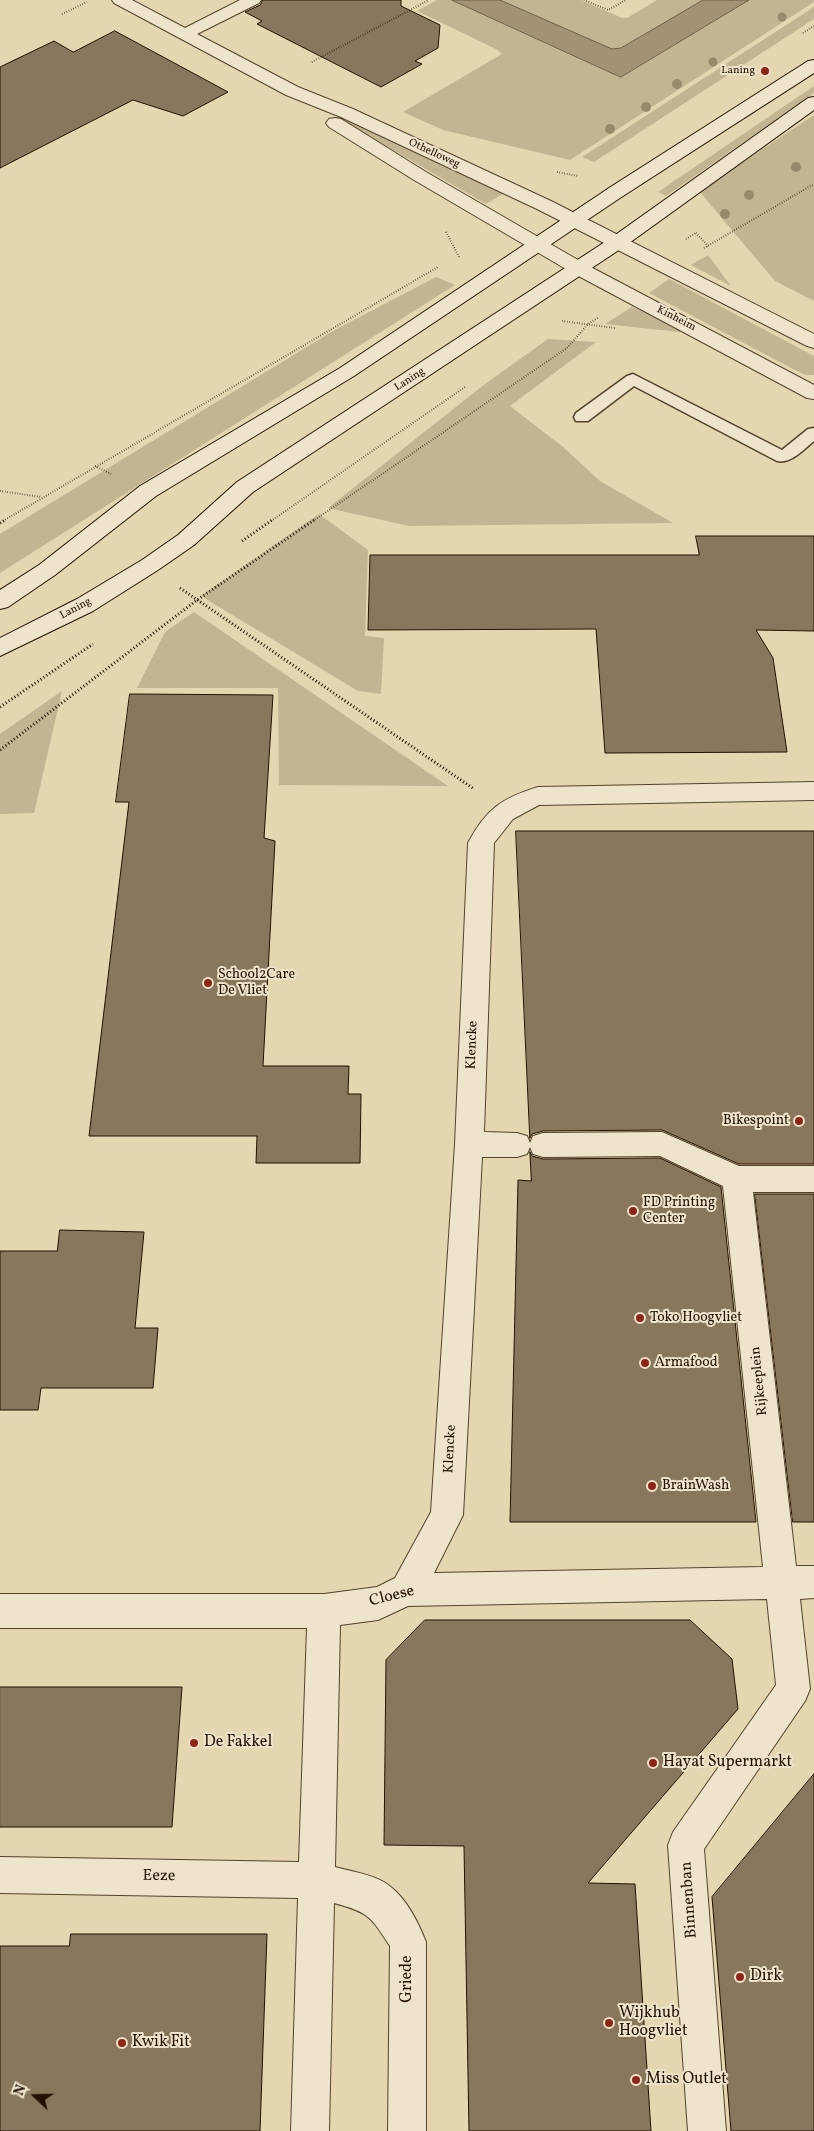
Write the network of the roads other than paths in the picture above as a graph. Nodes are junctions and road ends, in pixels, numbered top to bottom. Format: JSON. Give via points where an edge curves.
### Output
{"nodes":[{"id":1,"x":120,"y":0,"type":"edge"},
{"id":2,"x":253,"y":0,"type":"edge"},
{"id":3,"x":185,"y":34,"type":"junction"},
{"id":4,"x":814,"y":65,"type":"edge"},
{"id":5,"x":292,"y":91,"type":"junction"},
{"id":6,"x":814,"y":102,"type":"edge"},
{"id":7,"x":576,"y":220,"type":"junction"},
{"id":8,"x":618,"y":242,"type":"junction"},
{"id":9,"x":538,"y":245,"type":"junction"},
{"id":10,"x":578,"y":268,"type":"junction"},
{"id":11,"x":814,"y":342,"type":"edge"},
{"id":12,"x":814,"y":392,"type":"edge"},
{"id":13,"x":582,"y":417,"type":"dead end"},
{"id":14,"x":814,"y":433,"type":"edge"},
{"id":15,"x":0,"y":601,"type":"edge"},
{"id":16,"x":0,"y":648,"type":"edge"},
{"id":17,"x":814,"y":791,"type":"edge"},
{"id":18,"x":469,"y":1144,"type":"junction"},
{"id":19,"x":737,"y":1179,"type":"junction"},
{"id":20,"x":814,"y":1179,"type":"edge"},
{"id":21,"x":798,"y":1583,"type":"edge"},
{"id":22,"x":407,"y":1590,"type":"junction"},
{"id":23,"x":0,"y":1611,"type":"edge"},
{"id":24,"x":324,"y":1611,"type":"junction"},
{"id":25,"x":0,"y":1875,"type":"edge"},
{"id":26,"x":318,"y":1880,"type":"junction"},
{"id":27,"x":310,"y":2131,"type":"edge"},
{"id":28,"x":407,"y":2131,"type":"edge"},
{"id":29,"x":707,"y":2131,"type":"edge"}],
"edges":[{"from":1,"to":3,"type":"street","name":"Othelloweg"},
{"from":2,"to":3,"type":"street"},
{"from":3,"to":5,"type":"street","name":"Othelloweg"},
{"from":4,"to":7,"type":"street"},
{"from":5,"to":7,"type":"street","name":"Othelloweg","via":[[347,113]]},
{"from":5,"to":9,"type":"street","name":"Othelloweg","via":[[346,131]]},
{"from":6,"to":8,"type":"street","name":"Laning"},
{"from":7,"to":8,"type":"street"},
{"from":7,"to":9,"type":"street"},
{"from":8,"to":10,"type":"street","name":"Laning"},
{"from":8,"to":11,"type":"street"},
{"from":9,"to":10,"type":"street","name":"Kinheim"},
{"from":9,"to":15,"type":"street","via":[[347,372],[148,491],[47,570]]},
{"from":10,"to":12,"type":"street","name":"Kinheim"},
{"from":10,"to":16,"type":"street","name":"Laning","via":[[245,487],[186,540],[150,565],[85,605]]},
{"from":13,"to":14,"type":"lane","via":[[633,379],[783,457]]},
{"from":17,"to":18,"type":"street","name":"Klencke","via":[[538,796],[521,801],[491,824],[481,843]]},
{"from":18,"to":19,"type":"street","via":[[662,1144]]},
{"from":18,"to":22,"type":"street","name":"Klencke","via":[[447,1514]]},
{"from":19,"to":20,"type":"street"},
{"from":19,"to":21,"type":"street","name":"Rijkeeplein"},
{"from":21,"to":22,"type":"street","name":"Cloese"},
{"from":21,"to":29,"type":"street","name":"Binnenban","via":[[793,1689],[686,1845]]},
{"from":22,"to":24,"type":"street","name":"Cloese","via":[[378,1603]]},
{"from":23,"to":24,"type":"street","name":"Cloese"},
{"from":24,"to":26,"type":"street"},
{"from":25,"to":26,"type":"street","name":"Eeze"},
{"from":26,"to":27,"type":"street"},
{"from":26,"to":28,"type":"street","name":"Griede","via":[[371,1896],[387,1909],[408,1942]]}]}
